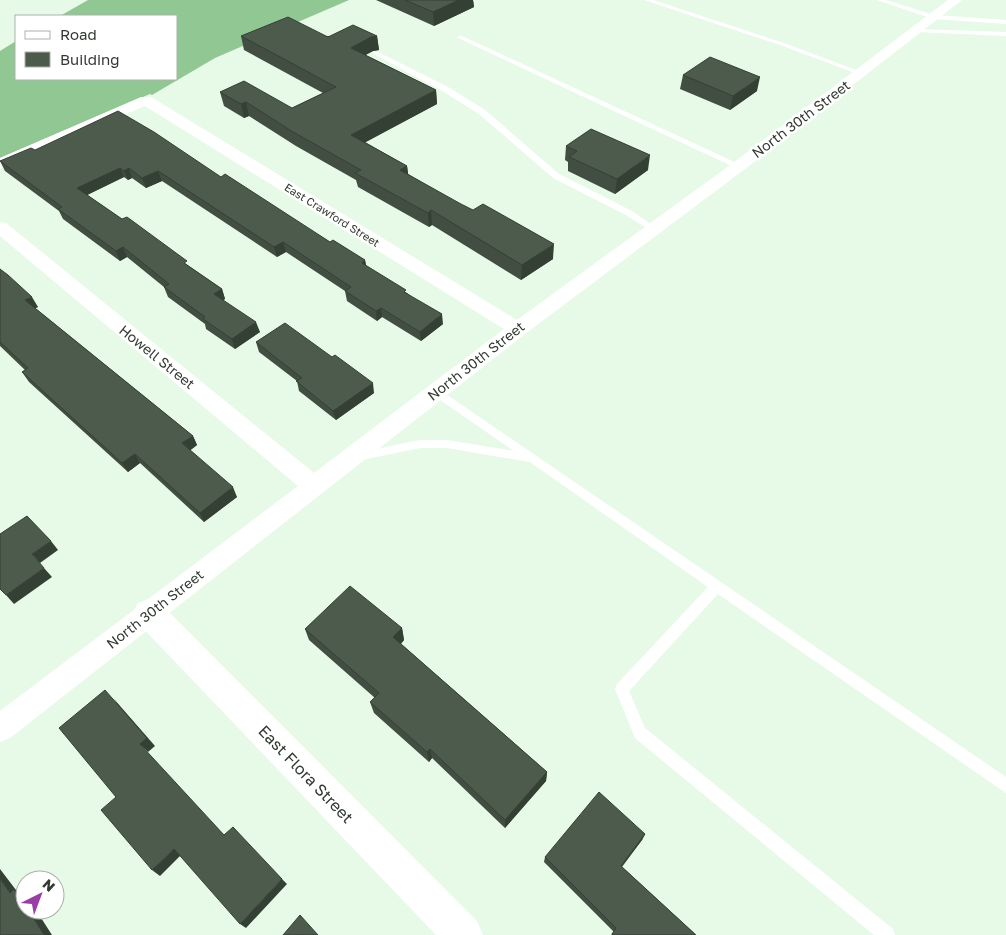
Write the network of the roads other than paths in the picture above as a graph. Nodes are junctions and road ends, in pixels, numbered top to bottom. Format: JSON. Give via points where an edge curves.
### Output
{"nodes":[{"id":1,"x":647,"y":0,"type":"edge"},
{"id":2,"x":880,"y":0,"type":"edge"},
{"id":3,"x":956,"y":0,"type":"edge"},
{"id":4,"x":1006,"y":12,"type":"edge"},
{"id":5,"x":933,"y":17,"type":"junction"},
{"id":6,"x":995,"y":21,"type":"junction"},
{"id":7,"x":1006,"y":22,"type":"edge"},
{"id":8,"x":917,"y":30,"type":"junction"},
{"id":9,"x":1006,"y":34,"type":"edge"},
{"id":10,"x":460,"y":37,"type":"dead end"},
{"id":11,"x":376,"y":53,"type":"edge"},
{"id":12,"x":860,"y":73,"type":"junction"},
{"id":13,"x":0,"y":164,"type":"edge"},
{"id":14,"x":739,"y":166,"type":"junction"},
{"id":15,"x":0,"y":227,"type":"edge"},
{"id":16,"x":654,"y":228,"type":"junction"},
{"id":17,"x":518,"y":329,"type":"junction"},
{"id":18,"x":437,"y":392,"type":"junction"},
{"id":19,"x":350,"y":458,"type":"junction"},
{"id":20,"x":532,"y":458,"type":"junction"},
{"id":21,"x":314,"y":486,"type":"junction"},
{"id":22,"x":717,"y":586,"type":"junction"},
{"id":23,"x":149,"y":613,"type":"junction"},
{"id":24,"x":0,"y":728,"type":"edge"},
{"id":25,"x":1006,"y":786,"type":"edge"},
{"id":26,"x":464,"y":935,"type":"edge"},
{"id":27,"x":887,"y":935,"type":"edge"}],
"edges":[{"from":1,"to":12,"type":"lane"},
{"from":2,"to":5,"type":"lane"},
{"from":3,"to":5,"type":"street","name":"North 30th Street"},
{"from":4,"to":6,"type":"lane"},
{"from":5,"to":6,"type":"lane"},
{"from":5,"to":8,"type":"street","name":"North 30th Street"},
{"from":6,"to":7,"type":"lane"},
{"from":8,"to":9,"type":"lane"},
{"from":8,"to":12,"type":"street","name":"North 30th Street"},
{"from":10,"to":14,"type":"lane"},
{"from":11,"to":16,"type":"lane","via":[[482,112],[556,176]]},
{"from":12,"to":14,"type":"street","name":"North 30th Street"},
{"from":13,"to":17,"type":"street","name":"East Crawford Street","via":[[146,100]]},
{"from":14,"to":16,"type":"street","name":"North 30th Street"},
{"from":15,"to":21,"type":"street","name":"Howell Street"},
{"from":16,"to":17,"type":"street","name":"North 30th Street"},
{"from":17,"to":18,"type":"street","name":"North 30th Street"},
{"from":18,"to":19,"type":"street","name":"North 30th Street"},
{"from":18,"to":20,"type":"lane"},
{"from":19,"to":20,"type":"lane","via":[[420,444],[447,444]]},
{"from":19,"to":21,"type":"street","name":"North 30th Street"},
{"from":20,"to":22,"type":"lane"},
{"from":21,"to":23,"type":"street","name":"North 30th Street"},
{"from":22,"to":25,"type":"lane"},
{"from":22,"to":27,"type":"lane","via":[[622,689],[640,733]]},
{"from":23,"to":24,"type":"street","name":"North 30th Street"},
{"from":23,"to":26,"type":"street","name":"East Flora Street"}]}
